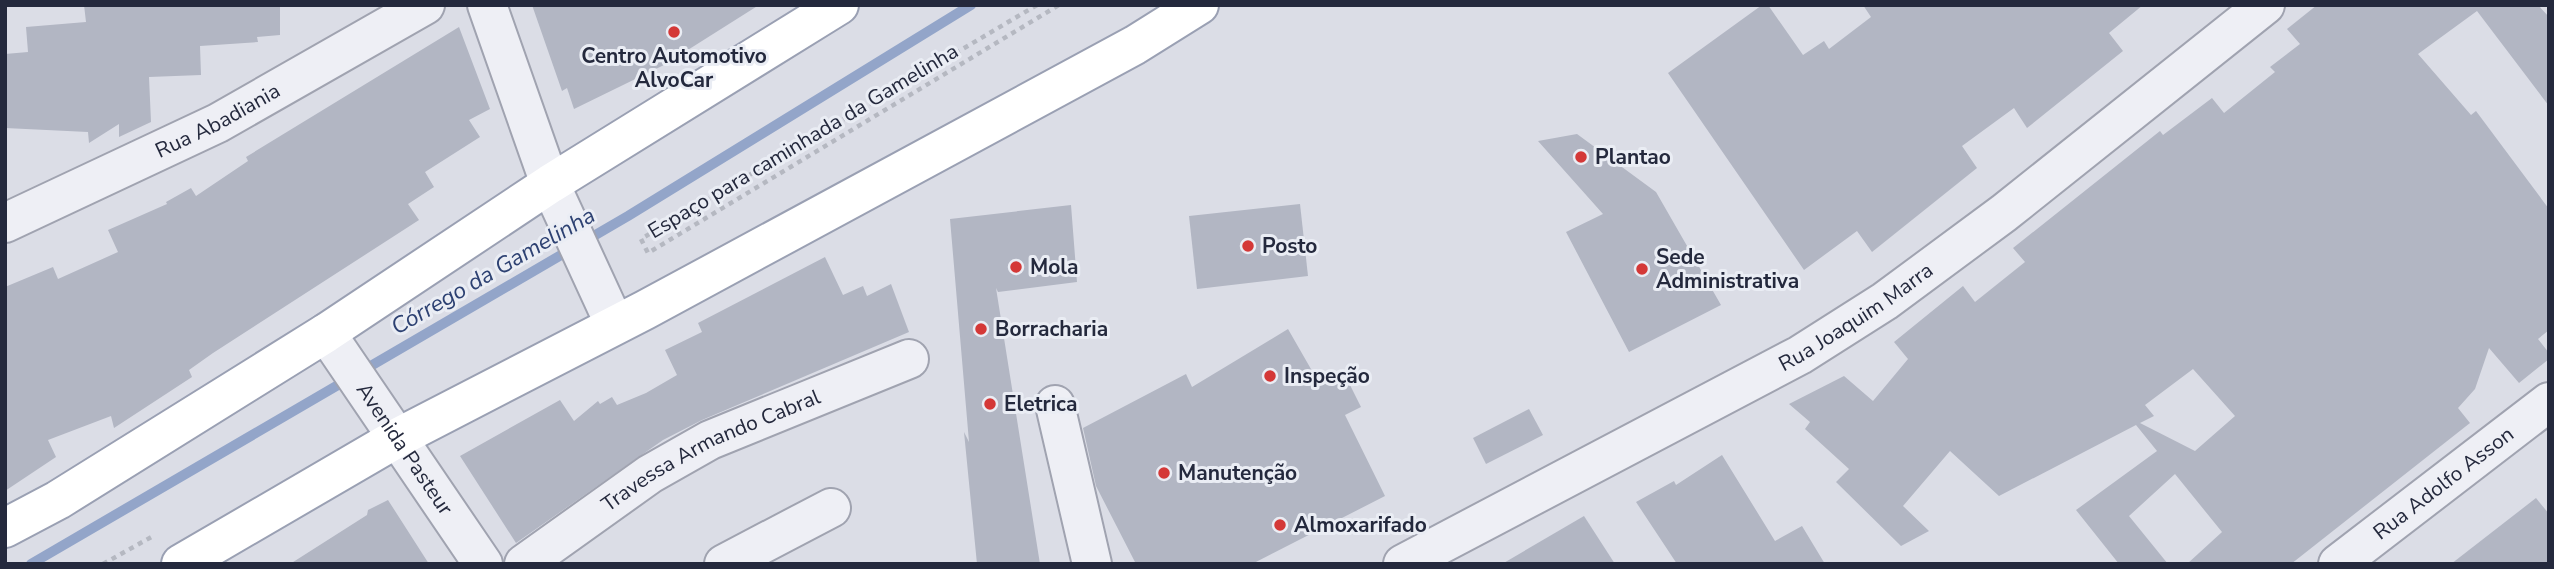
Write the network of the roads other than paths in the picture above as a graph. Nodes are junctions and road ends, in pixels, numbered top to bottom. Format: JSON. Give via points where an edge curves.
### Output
{"nodes":[{"id":1,"x":425,"y":5,"type":"edge"},
{"id":2,"x":487,"y":5,"type":"edge"},
{"id":3,"x":839,"y":5,"type":"edge"},
{"id":4,"x":1199,"y":5,"type":"edge"},
{"id":5,"x":2265,"y":5,"type":"edge"},
{"id":6,"x":550,"y":184,"type":"junction"},
{"id":7,"x":5,"y":223,"type":"edge"},
{"id":8,"x":614,"y":323,"type":"junction"},
{"id":9,"x":334,"y":344,"type":"junction"},
{"id":10,"x":909,"y":359,"type":"dead end"},
{"id":11,"x":2549,"y":402,"type":"edge"},
{"id":12,"x":1055,"y":405,"type":"dead end"},
{"id":13,"x":399,"y":437,"type":"junction"},
{"id":14,"x":831,"y":508,"type":"dead end"},
{"id":15,"x":5,"y":528,"type":"edge"},
{"id":16,"x":1409,"y":562,"type":"edge"},
{"id":17,"x":181,"y":564,"type":"edge"},
{"id":18,"x":483,"y":564,"type":"edge"},
{"id":19,"x":524,"y":564,"type":"edge"},
{"id":20,"x":724,"y":564,"type":"edge"},
{"id":21,"x":1092,"y":564,"type":"edge"},
{"id":22,"x":2338,"y":564,"type":"edge"}],
"edges":[{"from":1,"to":7,"type":"street","name":"Rua Abadiania","via":[[218,123]]},
{"from":2,"to":6,"type":"street"},
{"from":3,"to":6,"type":"main road"},
{"from":4,"to":8,"type":"main road","via":[[1135,45]]},
{"from":5,"to":16,"type":"street","name":"Rua Joaquim Marra","via":[[2004,213],[1874,307],[1800,355]]},
{"from":6,"to":8,"type":"street"},
{"from":6,"to":9,"type":"main road"},
{"from":8,"to":13,"type":"main road"},
{"from":9,"to":13,"type":"street","name":"Avenida Pasteur"},
{"from":9,"to":15,"type":"main road"},
{"from":10,"to":19,"type":"street","name":"Travessa Armando Cabral","via":[[710,440],[650,474]]},
{"from":11,"to":22,"type":"street","name":"Rua Adolfo Asson"},
{"from":12,"to":21,"type":"street"},
{"from":13,"to":17,"type":"main road"},
{"from":13,"to":18,"type":"street","name":"Avenida Pasteur"},
{"from":14,"to":20,"type":"street"}]}
